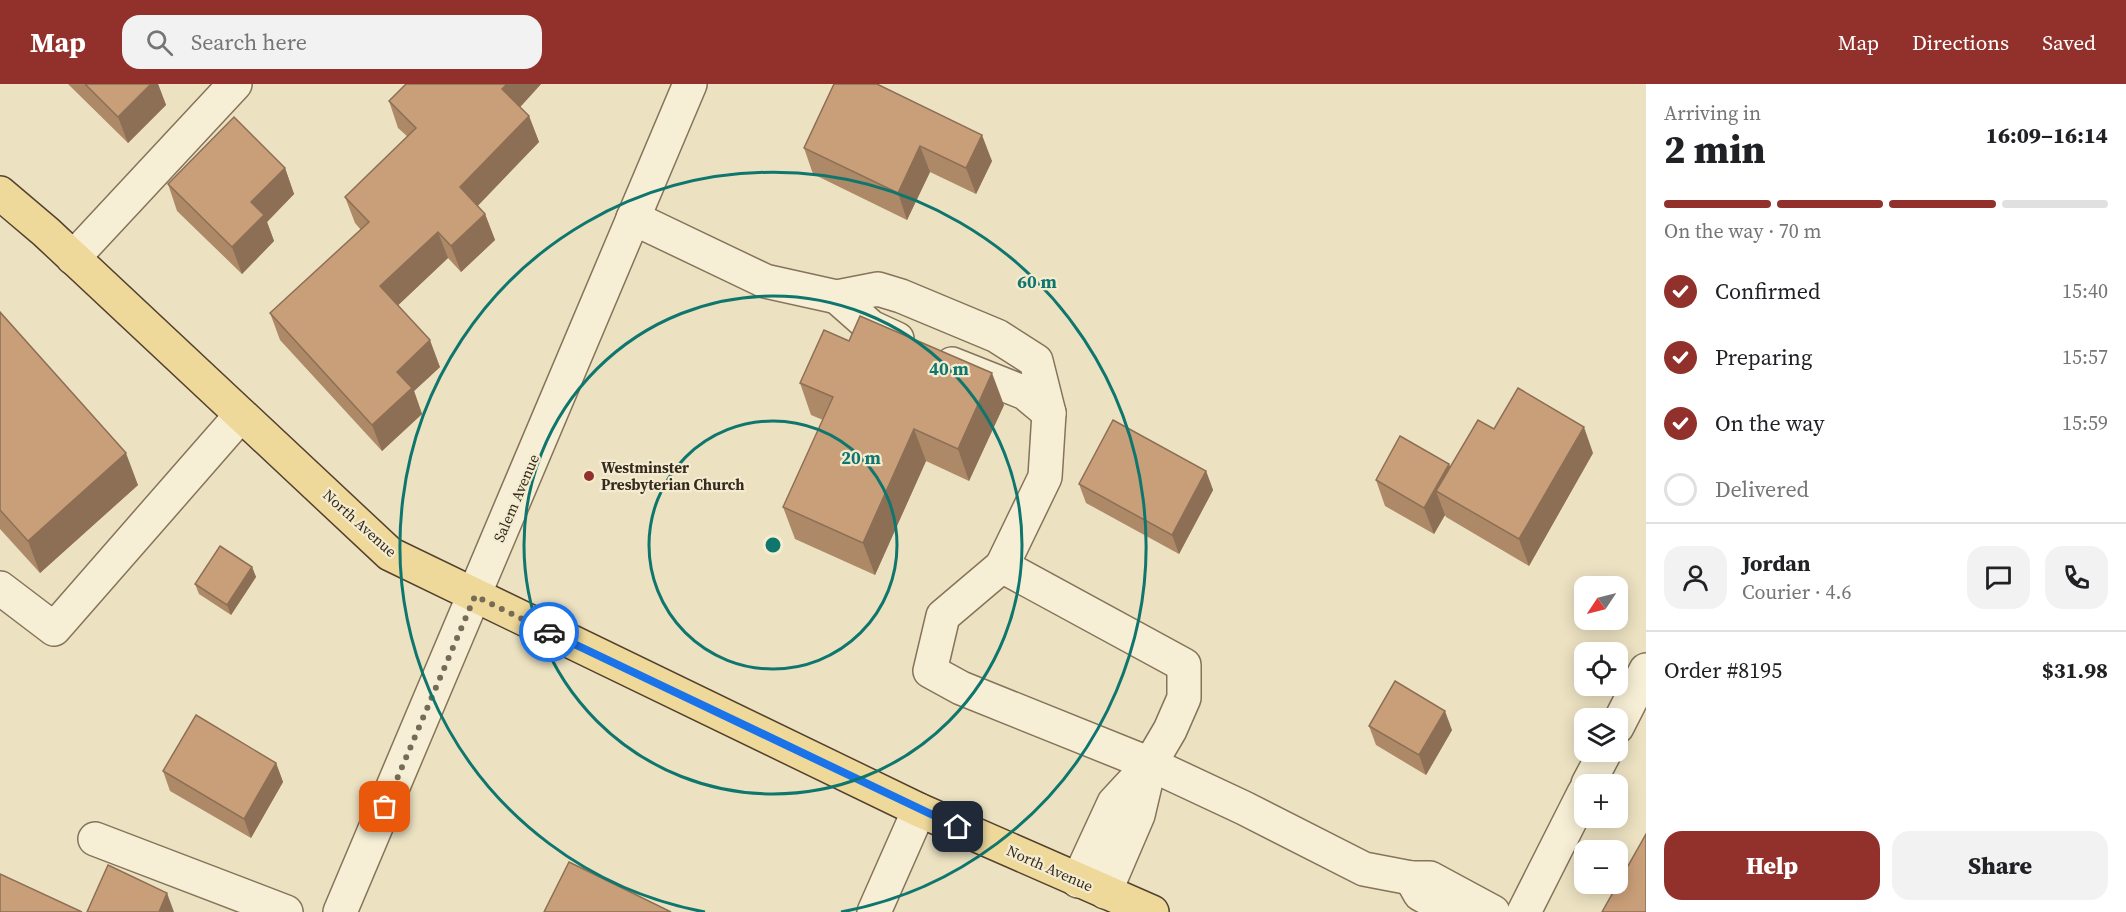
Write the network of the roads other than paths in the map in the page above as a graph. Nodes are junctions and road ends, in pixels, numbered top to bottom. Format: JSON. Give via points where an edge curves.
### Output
{"nodes":[{"id":1,"x":235,"y":84,"type":"edge"},
{"id":2,"x":690,"y":84,"type":"edge"},
{"id":3,"x":0,"y":193,"type":"edge"},
{"id":4,"x":633,"y":218,"type":"junction"},
{"id":5,"x":73,"y":258,"type":"junction"},
{"id":6,"x":837,"y":297,"type":"junction"},
{"id":7,"x":1048,"y":413,"type":"junction"},
{"id":8,"x":241,"y":415,"type":"junction"},
{"id":9,"x":1002,"y":566,"type":"junction"},
{"id":10,"x":0,"y":588,"type":"edge"},
{"id":11,"x":475,"y":596,"type":"junction"},
{"id":12,"x":1646,"y":670,"type":"edge"},
{"id":13,"x":1627,"y":708,"type":"edge"},
{"id":14,"x":1150,"y":764,"type":"junction"},
{"id":15,"x":919,"y":810,"type":"junction"},
{"id":16,"x":1574,"y":813,"type":"edge"},
{"id":17,"x":95,"y":840,"type":"dead end"},
{"id":18,"x":1411,"y":878,"type":"junction"},
{"id":19,"x":1092,"y":886,"type":"junction"},
{"id":20,"x":877,"y":910,"type":"edge"},
{"id":21,"x":286,"y":912,"type":"edge"},
{"id":22,"x":340,"y":912,"type":"edge"},
{"id":23,"x":1152,"y":912,"type":"edge"},
{"id":24,"x":1454,"y":912,"type":"edge"},
{"id":25,"x":1493,"y":912,"type":"edge"},
{"id":26,"x":1524,"y":912,"type":"edge"}],
"edges":[{"from":1,"to":5,"type":"street"},
{"from":2,"to":4,"type":"street","name":"Salem Avenue"},
{"from":3,"to":5,"type":"main road","name":"North Avenue"},
{"from":4,"to":6,"type":"street","via":[[765,281]]},
{"from":4,"to":11,"type":"street","name":"Salem Avenue"},
{"from":5,"to":8,"type":"main road","name":"North Avenue"},
{"from":6,"to":7,"type":"street","via":[[871,327],[1025,393]]},
{"from":6,"to":7,"type":"street","via":[[878,289],[998,336],[1036,361]]},
{"from":7,"to":9,"type":"street","via":[[1045,477]]},
{"from":8,"to":10,"type":"street","via":[[54,629]]},
{"from":8,"to":11,"type":"main road","name":"North Avenue","via":[[390,554]]},
{"from":9,"to":14,"type":"street","via":[[1184,665],[1184,698]]},
{"from":9,"to":14,"type":"street","via":[[943,616],[930,671],[962,688]]},
{"from":11,"to":15,"type":"main road","name":"North Avenue"},
{"from":11,"to":22,"type":"street","name":"Salem Avenue"},
{"from":12,"to":13,"type":"street"},
{"from":14,"to":18,"type":"street","via":[[1364,869]]},
{"from":14,"to":19,"type":"street","via":[[1138,815]]},
{"from":15,"to":19,"type":"main road","name":"North Avenue"},
{"from":15,"to":20,"type":"street"},
{"from":16,"to":26,"type":"street"},
{"from":17,"to":21,"type":"street"},
{"from":18,"to":24,"type":"street","via":[[1420,894]]},
{"from":18,"to":25,"type":"street","via":[[1430,878]]},
{"from":19,"to":23,"type":"main road","name":"North Avenue"}]}
